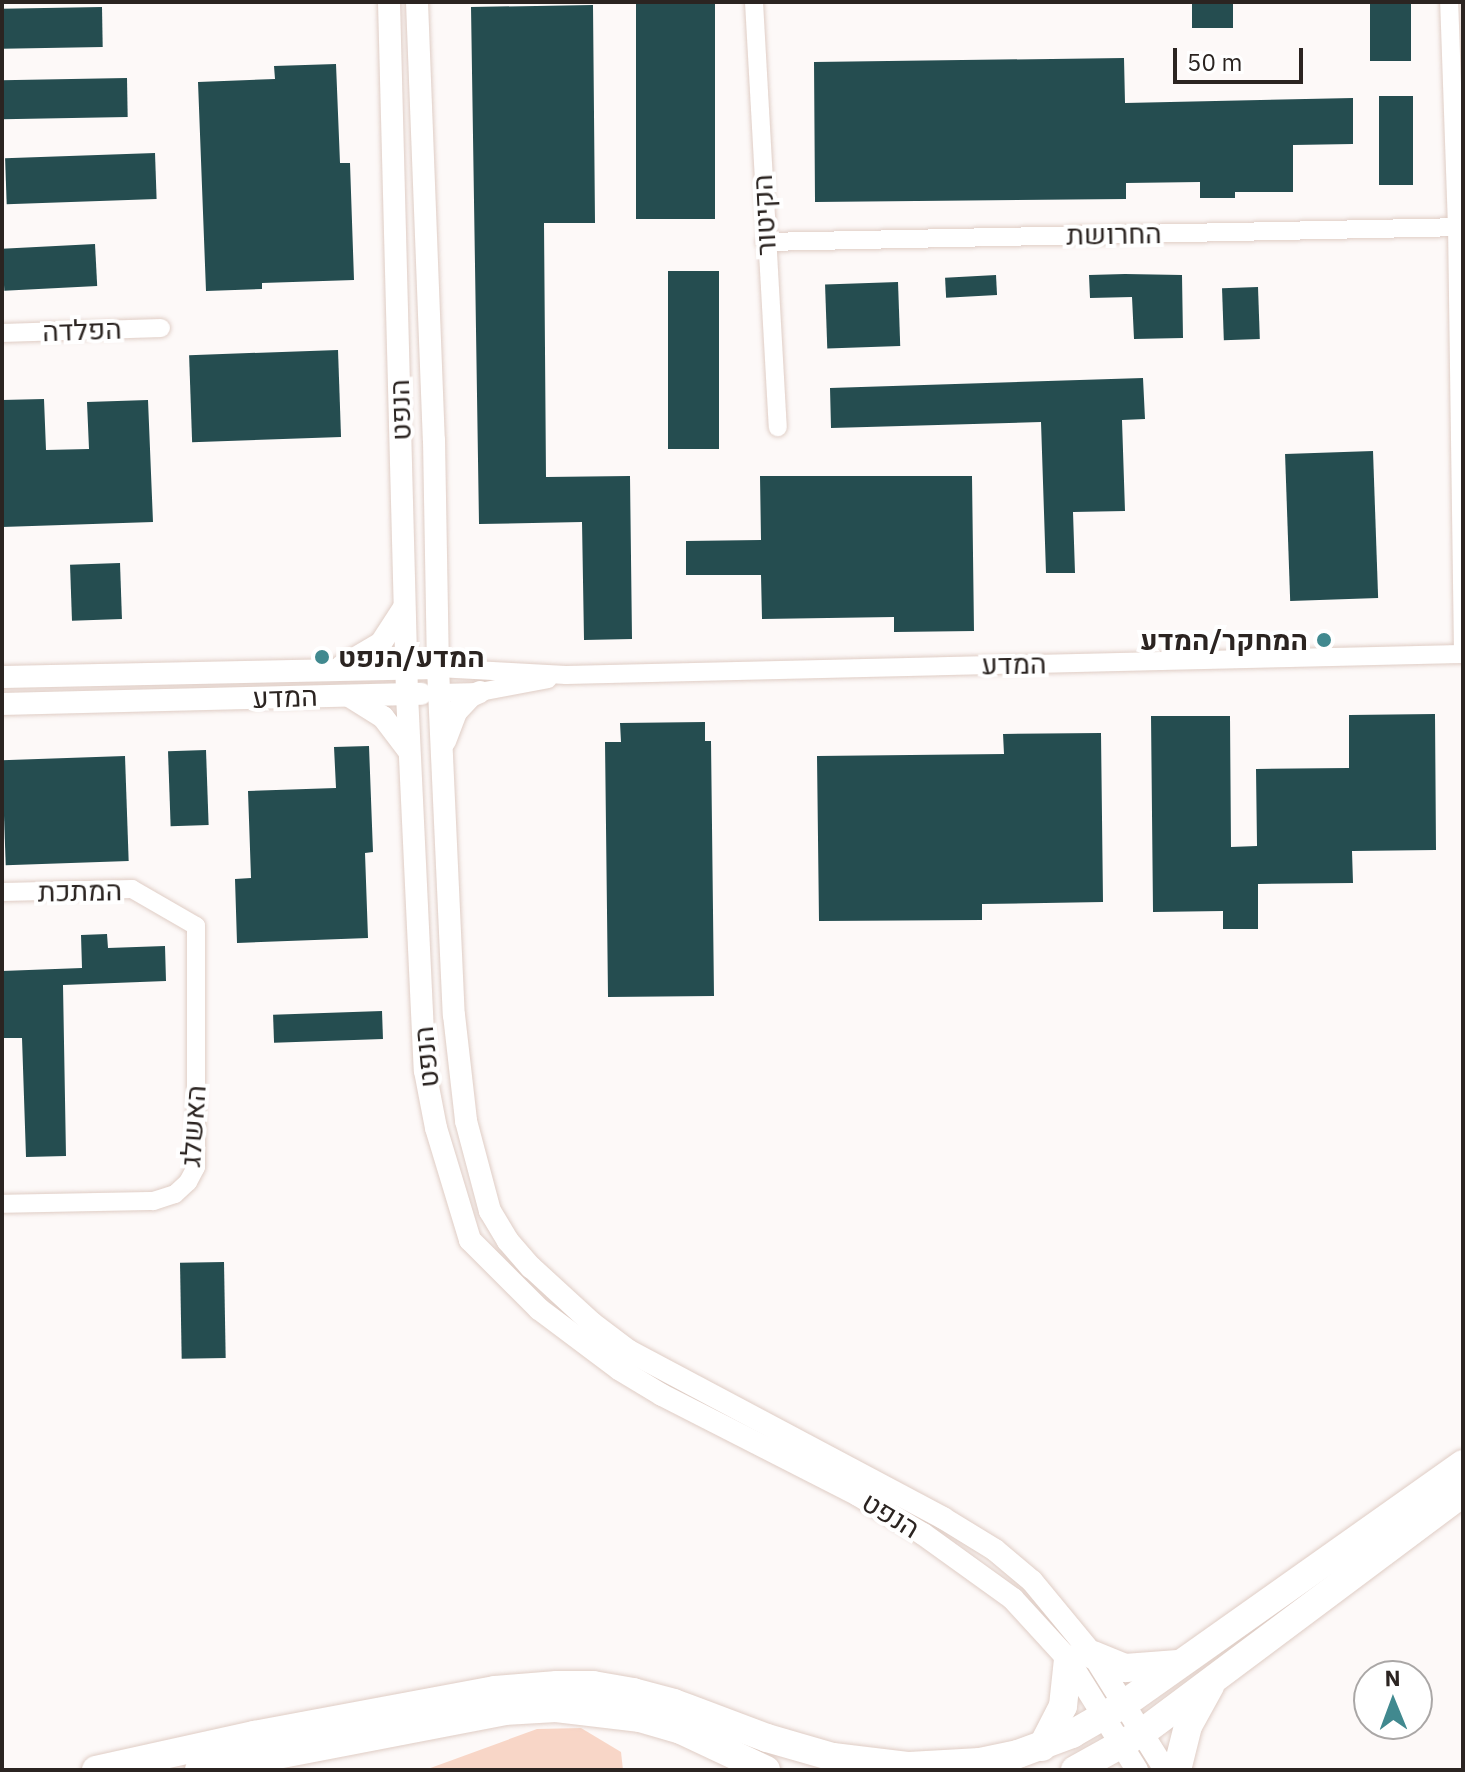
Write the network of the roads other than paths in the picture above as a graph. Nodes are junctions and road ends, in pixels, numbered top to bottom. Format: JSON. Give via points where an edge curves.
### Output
{"nodes":[{"id":1,"x":389,"y":2,"type":"edge"},
{"id":2,"x":417,"y":2,"type":"edge"},
{"id":3,"x":754,"y":2,"type":"edge"},
{"id":4,"x":1449,"y":2,"type":"edge"},
{"id":5,"x":1460,"y":227,"type":"edge"},
{"id":6,"x":765,"y":242,"type":"junction"},
{"id":7,"x":161,"y":328,"type":"dead end"},
{"id":8,"x":2,"y":333,"type":"edge"},
{"id":9,"x":778,"y":427,"type":"dead end"},
{"id":10,"x":405,"y":605,"type":"junction"},
{"id":11,"x":1463,"y":654,"type":"edge"},
{"id":12,"x":406,"y":668,"type":"junction"},
{"id":13,"x":438,"y":668,"type":"junction"},
{"id":14,"x":333,"y":669,"type":"junction"},
{"id":15,"x":566,"y":675,"type":"junction"},
{"id":16,"x":2,"y":677,"type":"edge"},
{"id":17,"x":480,"y":692,"type":"junction"},
{"id":18,"x":439,"y":693,"type":"junction"},
{"id":19,"x":407,"y":694,"type":"junction"},
{"id":20,"x":348,"y":695,"type":"junction"},
{"id":21,"x":2,"y":704,"type":"edge"},
{"id":22,"x":442,"y":750,"type":"junction"},
{"id":23,"x":409,"y":753,"type":"junction"},
{"id":24,"x":2,"y":892,"type":"edge"},
{"id":25,"x":196,"y":926,"type":"joint"},
{"id":26,"x":2,"y":1204,"type":"edge"},
{"id":27,"x":1463,"y":1464,"type":"edge"},
{"id":28,"x":1463,"y":1493,"type":"edge"},
{"id":29,"x":1080,"y":1657,"type":"junction"},
{"id":30,"x":1183,"y":1663,"type":"junction"},
{"id":31,"x":1219,"y":1672,"type":"junction"},
{"id":32,"x":1114,"y":1710,"type":"junction"},
{"id":33,"x":1133,"y":1738,"type":"junction"},
{"id":34,"x":1042,"y":1747,"type":"junction"},
{"id":35,"x":96,"y":1770,"type":"edge"},
{"id":36,"x":199,"y":1770,"type":"edge"},
{"id":37,"x":766,"y":1770,"type":"edge"},
{"id":38,"x":1075,"y":1770,"type":"edge"},
{"id":39,"x":1137,"y":1770,"type":"edge"},
{"id":40,"x":1165,"y":1770,"type":"edge"},
{"id":41,"x":1177,"y":1770,"type":"edge"}],
"edges":[{"from":1,"to":10,"type":"street","name":"הנפט"},
{"from":2,"to":13,"type":"street","name":"הנפט"},
{"from":3,"to":6,"type":"street","name":"הקיטור"},
{"from":4,"to":5,"type":"street"},
{"from":5,"to":6,"type":"street","name":"החרושת"},
{"from":5,"to":11,"type":"street"},
{"from":6,"to":9,"type":"street","name":"הקיטור"},
{"from":7,"to":8,"type":"street","name":"הפלדה"},
{"from":10,"to":12,"type":"street","name":"הנפט"},
{"from":10,"to":14,"type":"street","via":[[381,643]]},
{"from":11,"to":15,"type":"street","name":"המדע"},
{"from":12,"to":13,"type":"street","name":"המדע"},
{"from":12,"to":14,"type":"street","name":"המדע"},
{"from":12,"to":19,"type":"street","name":"הנפט"},
{"from":13,"to":15,"type":"street","name":"המדע"},
{"from":13,"to":18,"type":"street","name":"הנפט"},
{"from":14,"to":16,"type":"street","name":"המדע"},
{"from":15,"to":17,"type":"street","name":"המדע"},
{"from":17,"to":18,"type":"street","name":"המדע"},
{"from":17,"to":22,"type":"street","via":[[456,712]]},
{"from":18,"to":19,"type":"street","name":"המדע"},
{"from":18,"to":22,"type":"street","name":"הנפט"},
{"from":19,"to":20,"type":"street","name":"המדע"},
{"from":19,"to":23,"type":"street","name":"הנפט"},
{"from":20,"to":21,"type":"street","name":"המדע"},
{"from":20,"to":23,"type":"street","via":[[383,717]]},
{"from":22,"to":29,"type":"street","name":"הנפט","via":[[458,1067],[479,1179],[508,1241],[559,1295],[629,1351],[995,1550],[1042,1591]]},
{"from":23,"to":29,"type":"street","name":"הנפט","via":[[425,1071],[436,1128],[470,1240],[539,1309],[619,1369],[858,1495],[978,1571]]},
{"from":24,"to":25,"type":"street","name":"המתכת","via":[[132,889]]},
{"from":25,"to":26,"type":"street","name":"האשלג","via":[[196,1167],[188,1182],[175,1194],[153,1201]]},
{"from":27,"to":30,"type":"highway"},
{"from":28,"to":31,"type":"highway"},
{"from":29,"to":30,"type":"highway","via":[[1125,1668]]},
{"from":29,"to":32,"type":"street","name":"הנפט"},
{"from":29,"to":34,"type":"highway"},
{"from":30,"to":32,"type":"highway"},
{"from":31,"to":33,"type":"highway"},
{"from":31,"to":41,"type":"highway","via":[[1188,1726]]},
{"from":32,"to":33,"type":"street","name":"הנפט"},
{"from":32,"to":34,"type":"highway"},
{"from":33,"to":38,"type":"highway"},
{"from":33,"to":39,"type":"street","name":"הנפט"},
{"from":33,"to":40,"type":"street","name":"הנפט"},
{"from":34,"to":35,"type":"highway","via":[[980,1762],[872,1762],[783,1743],[633,1692],[557,1685],[480,1693]]},
{"from":36,"to":37,"type":"highway","via":[[504,1711],[556,1708],[640,1718],[681,1730]]}]}
